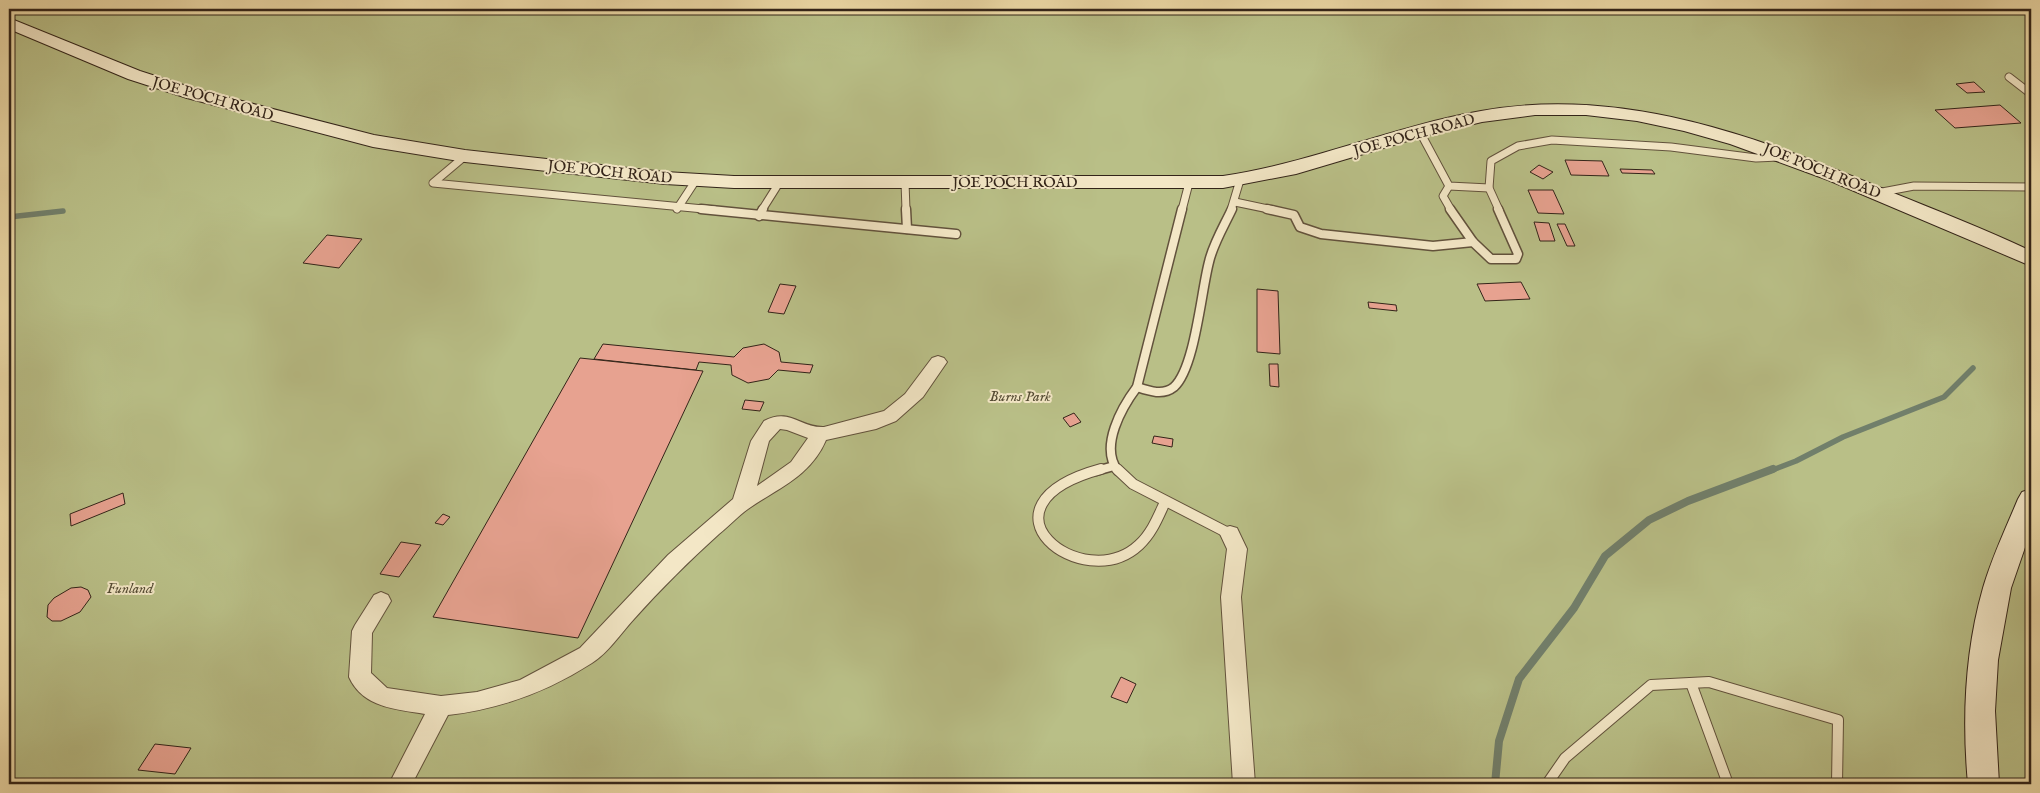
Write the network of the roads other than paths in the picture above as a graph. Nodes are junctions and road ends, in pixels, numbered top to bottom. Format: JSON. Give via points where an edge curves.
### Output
{"nodes":[{"id":1,"x":9,"y":23,"type":"edge"},
{"id":2,"x":2009,"y":77,"type":"dead end"},
{"id":3,"x":2031,"y":94,"type":"edge"},
{"id":4,"x":1420,"y":132,"type":"junction"},
{"id":5,"x":465,"y":156,"type":"junction"},
{"id":6,"x":1787,"y":156,"type":"junction"},
{"id":7,"x":696,"y":180,"type":"junction"},
{"id":8,"x":1240,"y":180,"type":"junction"},
{"id":9,"x":905,"y":182,"type":"junction"},
{"id":10,"x":779,"y":183,"type":"junction"},
{"id":11,"x":1189,"y":183,"type":"junction"},
{"id":12,"x":1450,"y":186,"type":"junction"},
{"id":13,"x":2031,"y":187,"type":"edge"},
{"id":14,"x":1489,"y":188,"type":"junction"},
{"id":15,"x":1877,"y":193,"type":"junction"},
{"id":16,"x":1235,"y":202,"type":"junction"},
{"id":17,"x":677,"y":209,"type":"junction"},
{"id":18,"x":760,"y":216,"type":"junction"},
{"id":19,"x":907,"y":230,"type":"junction"},
{"id":20,"x":956,"y":234,"type":"dead end"},
{"id":21,"x":1473,"y":242,"type":"junction"},
{"id":22,"x":2010,"y":249,"type":"junction"},
{"id":23,"x":2031,"y":254,"type":"edge"},
{"id":24,"x":2031,"y":259,"type":"edge"},
{"id":25,"x":2031,"y":266,"type":"edge"},
{"id":26,"x":938,"y":362,"type":"dead end"},
{"id":27,"x":1137,"y":387,"type":"junction"},
{"id":28,"x":819,"y":435,"type":"junction"},
{"id":29,"x":1114,"y":466,"type":"junction"},
{"id":30,"x":2031,"y":499,"type":"edge"},
{"id":31,"x":1165,"y":502,"type":"junction"},
{"id":32,"x":741,"y":504,"type":"junction"},
{"id":33,"x":1230,"y":534,"type":"joint"},
{"id":34,"x":381,"y":601,"type":"dead end"},
{"id":35,"x":1691,"y":683,"type":"junction"},
{"id":36,"x":442,"y":706,"type":"junction"},
{"id":37,"x":400,"y":784,"type":"edge"},
{"id":38,"x":1244,"y":784,"type":"edge"},
{"id":39,"x":1546,"y":784,"type":"edge"},
{"id":40,"x":1728,"y":784,"type":"edge"},
{"id":41,"x":1836,"y":784,"type":"edge"},
{"id":42,"x":1983,"y":784,"type":"edge"}],
"edges":[{"from":1,"to":5,"type":"street","name":"JOE POCH ROAD","via":[[134,75],[193,94],[373,141]]},
{"from":2,"to":3,"type":"lane"},
{"from":4,"to":6,"type":"street","name":"JOE POCH ROAD","via":[[1483,116],[1581,109],[1675,122]]},
{"from":4,"to":8,"type":"street","name":"JOE POCH ROAD","via":[[1270,175]]},
{"from":4,"to":12,"type":"lane"},
{"from":5,"to":7,"type":"street","name":"JOE POCH ROAD"},
{"from":5,"to":17,"type":"lane","via":[[433,183]]},
{"from":6,"to":14,"type":"lane","via":[[1756,158],[1671,147],[1544,140],[1518,146],[1491,161]]},
{"from":6,"to":15,"type":"street","name":"JOE POCH ROAD"},
{"from":7,"to":10,"type":"street","name":"JOE POCH ROAD"},
{"from":7,"to":17,"type":"lane"},
{"from":8,"to":11,"type":"street","name":"JOE POCH ROAD"},
{"from":8,"to":16,"type":"lane"},
{"from":9,"to":10,"type":"street","name":"JOE POCH ROAD"},
{"from":9,"to":11,"type":"street","name":"JOE POCH ROAD"},
{"from":9,"to":19,"type":"lane"},
{"from":10,"to":18,"type":"lane"},
{"from":11,"to":27,"type":"lane"},
{"from":12,"to":14,"type":"lane"},
{"from":12,"to":21,"type":"lane","via":[[1443,196],[1444,202]]},
{"from":13,"to":15,"type":"lane","via":[[1914,186]]},
{"from":14,"to":21,"type":"lane","via":[[1504,217],[1518,257],[1491,259]]},
{"from":15,"to":22,"type":"street","name":"JOE POCH ROAD"},
{"from":16,"to":21,"type":"lane","via":[[1294,215],[1300,227],[1321,234],[1433,246]]},
{"from":16,"to":27,"type":"lane","via":[[1210,260],[1187,367],[1172,390],[1153,393]]},
{"from":17,"to":18,"type":"lane"},
{"from":18,"to":19,"type":"lane"},
{"from":19,"to":20,"type":"lane"},
{"from":22,"to":23,"type":"street","name":"JOE POCH ROAD"},
{"from":22,"to":24,"type":"street","name":"JOE POCH ROAD"},
{"from":22,"to":25,"type":"street","name":"JOE POCH ROAD"},
{"from":26,"to":28,"type":"street","via":[[920,390],[890,416]]},
{"from":27,"to":29,"type":"lane","via":[[1122,407],[1113,430]]},
{"from":28,"to":32,"type":"street","via":[[804,461],[776,484]]},
{"from":28,"to":32,"type":"street","via":[[785,423],[769,427]]},
{"from":29,"to":31,"type":"lane","via":[[1133,484]]},
{"from":29,"to":31,"type":"lane","via":[[1059,486],[1039,507],[1038,525],[1046,540],[1059,552],[1097,560],[1123,555],[1145,538]]},
{"from":30,"to":42,"type":"street","via":[[1997,588],[1987,637],[1981,703]]},
{"from":31,"to":33,"type":"lane"},
{"from":32,"to":36,"type":"street","via":[[675,561],[576,663],[522,689],[478,702]]},
{"from":33,"to":38,"type":"street","via":[[1237,550],[1231,597]]},
{"from":34,"to":36,"type":"street","via":[[362,631],[360,677],[382,697]]},
{"from":35,"to":39,"type":"lane","via":[[1651,685],[1566,758]]},
{"from":35,"to":40,"type":"lane"},
{"from":35,"to":41,"type":"lane","via":[[1709,682],[1838,720]]},
{"from":36,"to":37,"type":"street"}]}
